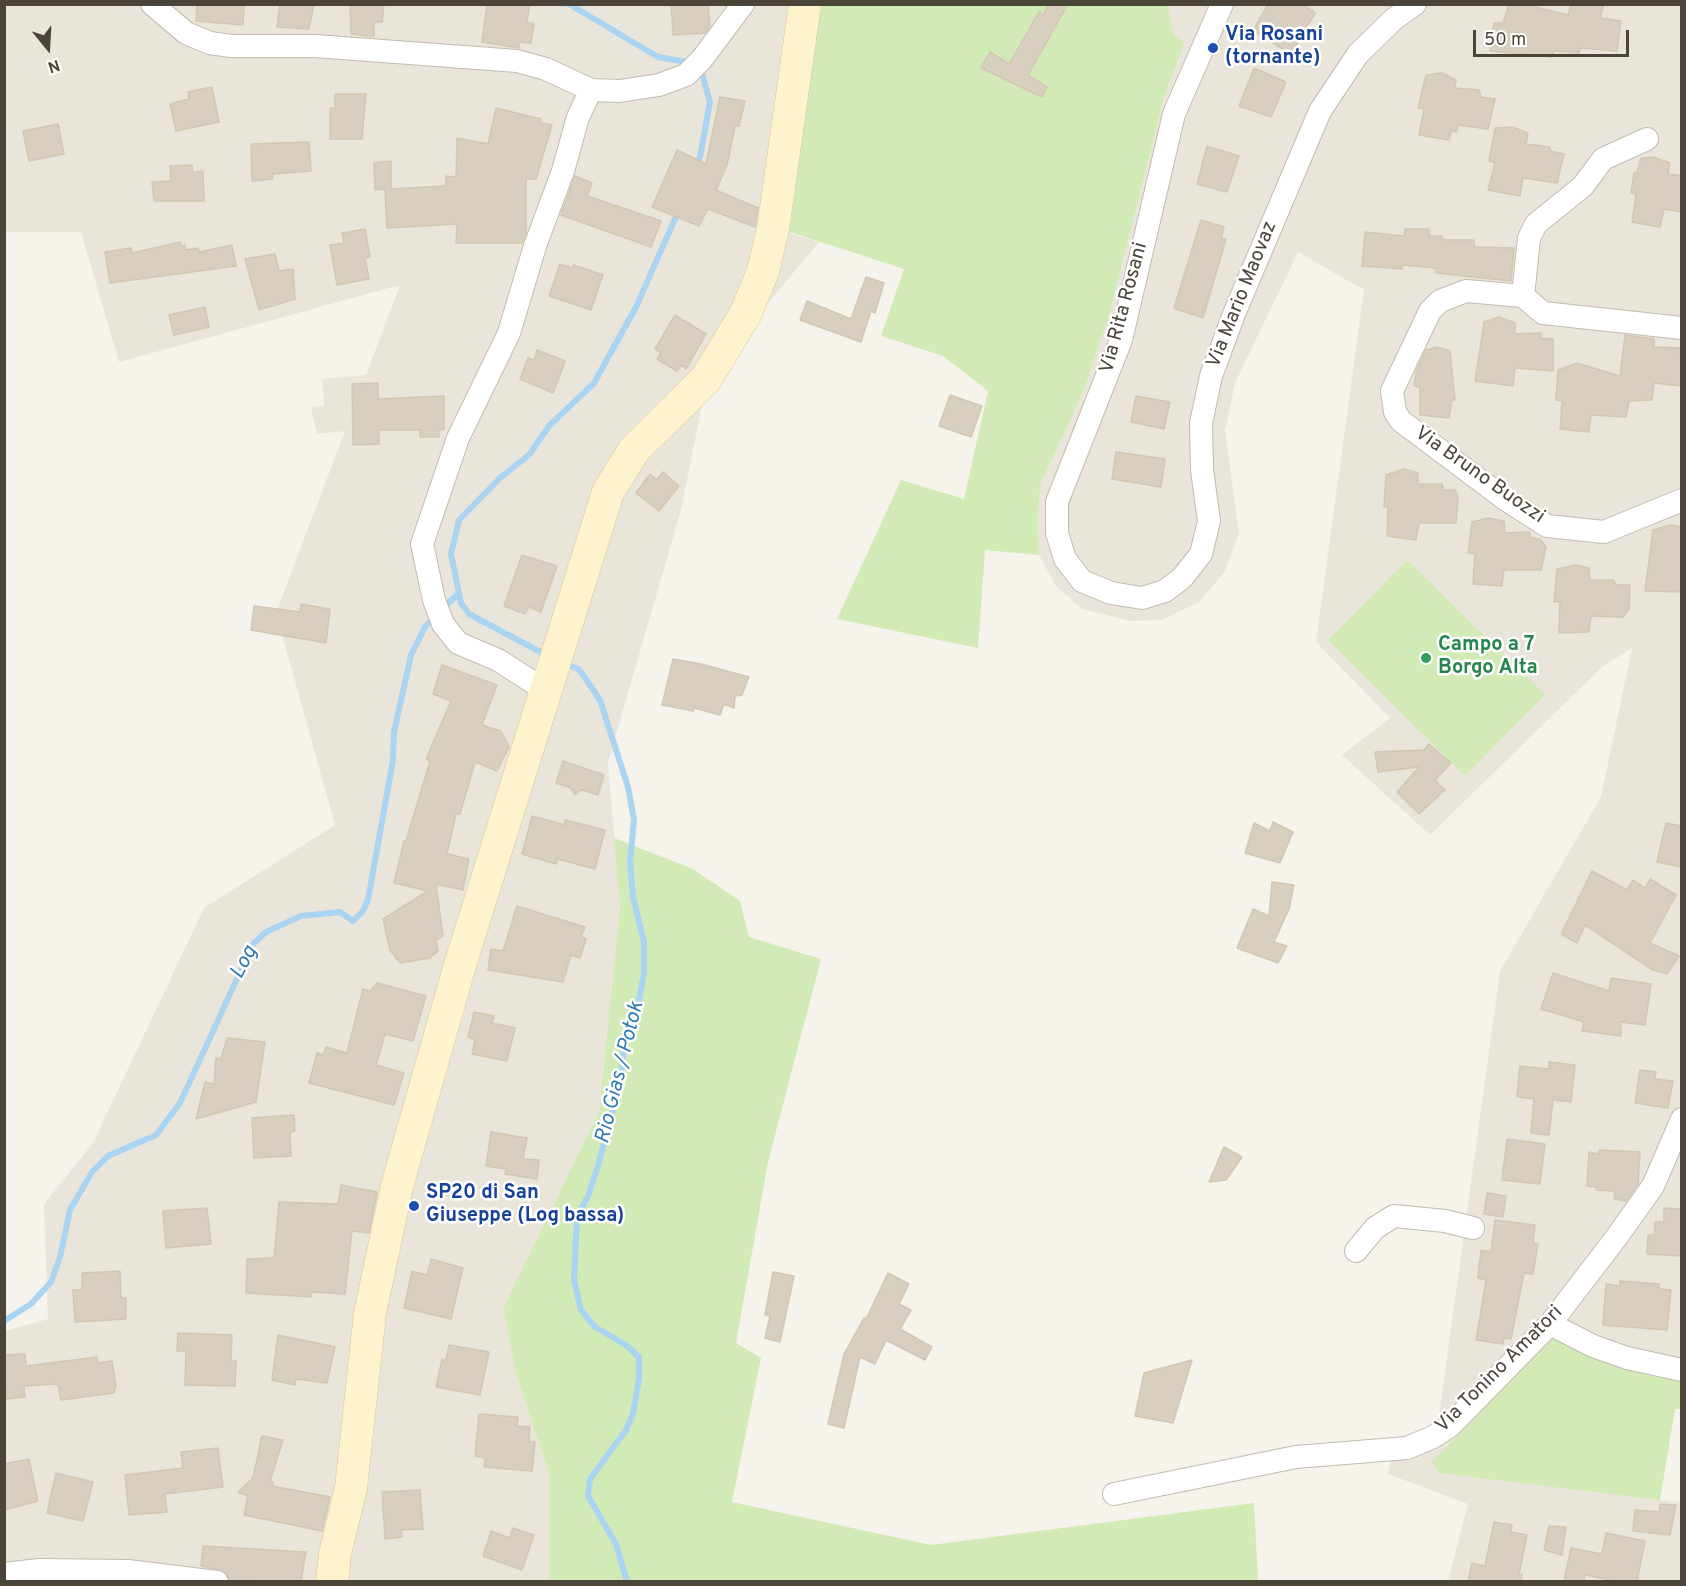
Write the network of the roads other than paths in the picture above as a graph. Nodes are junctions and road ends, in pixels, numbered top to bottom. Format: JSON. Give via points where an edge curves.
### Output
{"nodes":[{"id":1,"x":152,"y":4,"type":"edge"},
{"id":2,"x":743,"y":4,"type":"edge"},
{"id":3,"x":805,"y":4,"type":"edge"},
{"id":4,"x":1222,"y":4,"type":"edge"},
{"id":5,"x":1415,"y":4,"type":"edge"},
{"id":6,"x":591,"y":90,"type":"junction"},
{"id":7,"x":1647,"y":139,"type":"dead end"},
{"id":8,"x":1523,"y":296,"type":"junction"},
{"id":9,"x":1682,"y":328,"type":"edge"},
{"id":10,"x":1682,"y":500,"type":"edge"},
{"id":11,"x":1142,"y":597,"type":"joint"},
{"id":12,"x":545,"y":690,"type":"junction"},
{"id":13,"x":1682,"y":1119,"type":"edge"},
{"id":14,"x":1473,"y":1228,"type":"dead end"},
{"id":15,"x":1356,"y":1251,"type":"dead end"},
{"id":16,"x":1550,"y":1324,"type":"junction"},
{"id":17,"x":1682,"y":1370,"type":"edge"},
{"id":18,"x":1114,"y":1494,"type":"dead end"},
{"id":19,"x":4,"y":1574,"type":"edge"},
{"id":20,"x":217,"y":1581,"type":"edge"},
{"id":21,"x":332,"y":1581,"type":"edge"}],
"edges":[{"from":1,"to":6,"type":"street","via":[[186,33],[210,43],[315,46],[517,61],[546,69]]},
{"from":2,"to":6,"type":"street","via":[[686,75],[660,85],[620,91]]},
{"from":3,"to":12,"type":"street","via":[[773,229],[763,271],[746,313],[706,379],[634,450],[609,492]]},
{"from":4,"to":11,"type":"street","name":"Via Rita Rosani","via":[[1174,114],[1121,340],[1057,502],[1057,533],[1062,550],[1082,581],[1111,593]]},
{"from":5,"to":11,"type":"street","name":"Via Mario Maovaz","via":[[1358,54],[1320,111],[1211,376],[1201,423],[1209,521],[1201,554],[1182,578],[1165,591]]},
{"from":6,"to":12,"type":"street","via":[[578,117],[509,333],[458,438],[422,544],[434,600],[443,624],[458,643],[498,660]]},
{"from":7,"to":8,"type":"street","via":[[1603,159],[1583,186],[1536,224],[1529,238]]},
{"from":8,"to":9,"type":"street","via":[[1543,313]]},
{"from":8,"to":10,"type":"street","name":"Via Bruno Buozzi","via":[[1466,291],[1440,301],[1421,327],[1392,391],[1401,421],[1505,500],[1547,526],[1604,532]]},
{"from":12,"to":21,"type":"street","via":[[397,1186],[370,1313],[351,1488]]},
{"from":13,"to":16,"type":"street","name":"Via Tonino Amatori","via":[[1653,1186]]},
{"from":14,"to":15,"type":"street","via":[[1394,1216],[1375,1228]]},
{"from":16,"to":17,"type":"street","via":[[1627,1358]]},
{"from":16,"to":18,"type":"street","name":"Via Tonino Amatori","via":[[1450,1426],[1407,1448],[1296,1457]]},
{"from":19,"to":20,"type":"street","via":[[39,1570],[128,1571]]}]}
